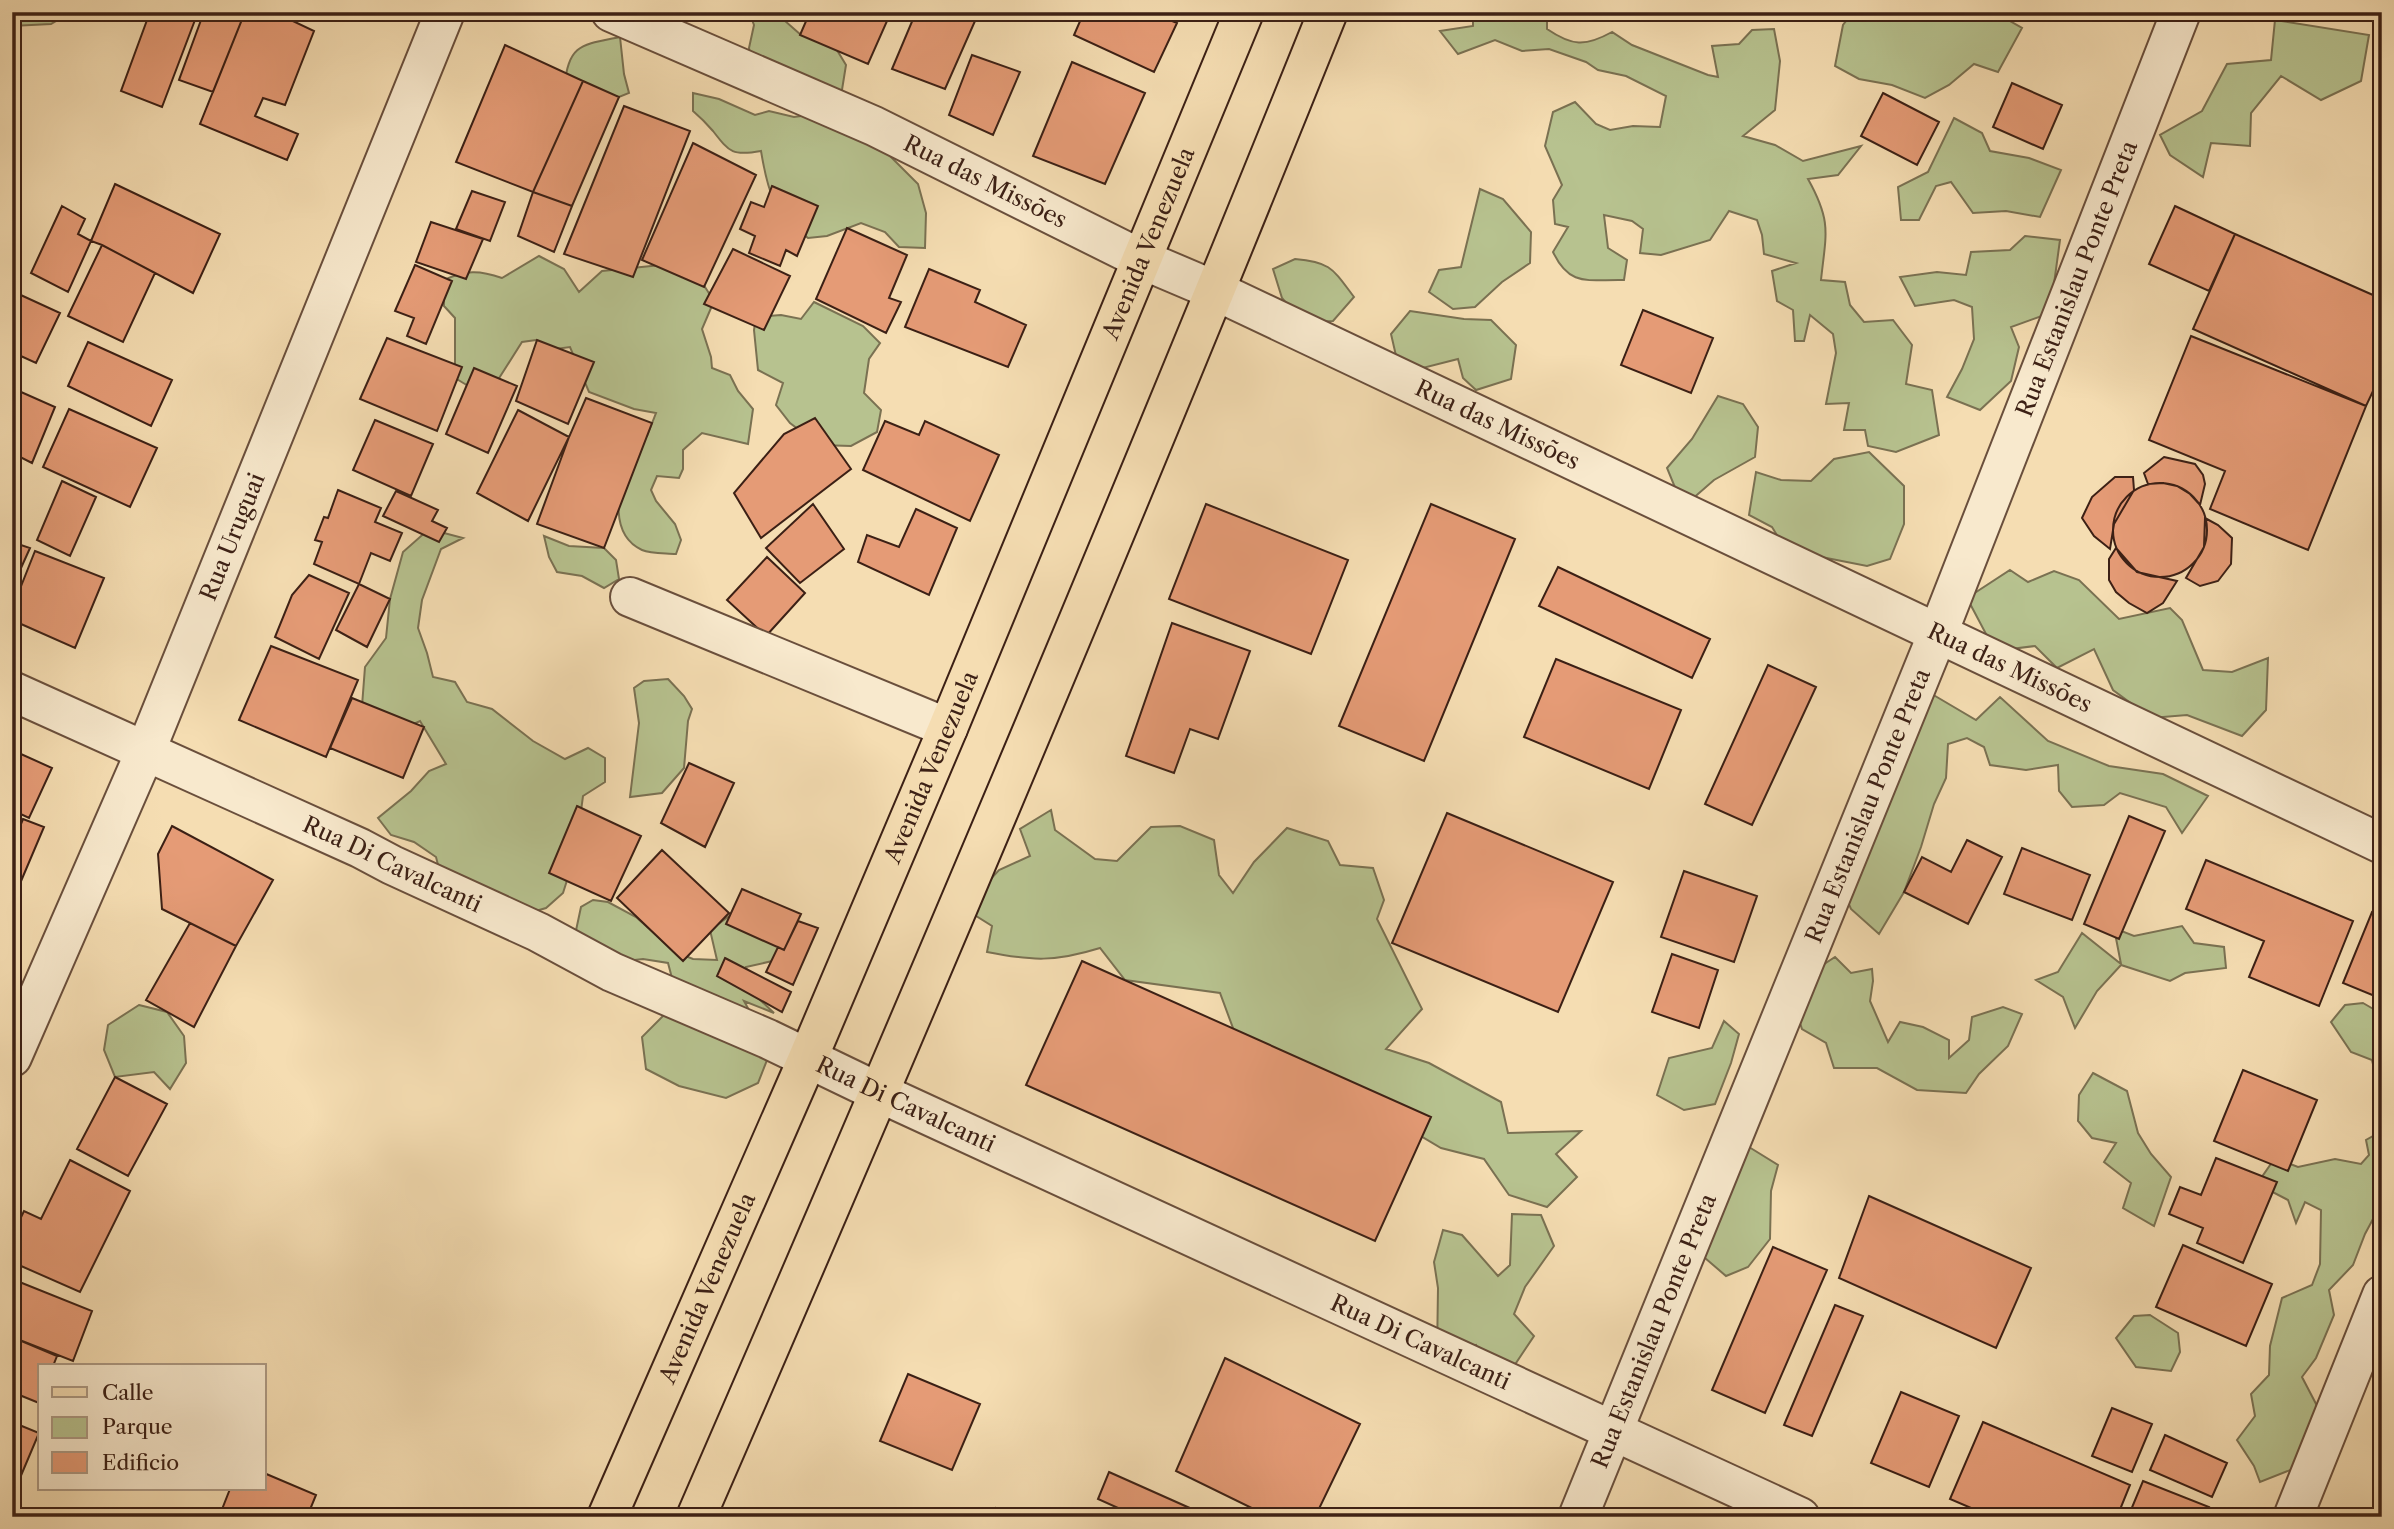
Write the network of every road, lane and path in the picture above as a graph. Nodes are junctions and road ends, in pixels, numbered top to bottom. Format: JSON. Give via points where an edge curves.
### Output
{"nodes":[{"id":1,"x":445,"y":12,"type":"edge"},
{"id":2,"x":611,"y":12,"type":"edge"},
{"id":3,"x":1244,"y":12,"type":"edge"},
{"id":4,"x":1328,"y":12,"type":"edge"},
{"id":5,"x":2181,"y":12,"type":"edge"},
{"id":6,"x":1143,"y":260,"type":"junction"},
{"id":7,"x":1216,"y":291,"type":"junction"},
{"id":8,"x":630,"y":597,"type":"dead end"},
{"id":9,"x":1938,"y":634,"type":"junction"},
{"id":10,"x":12,"y":691,"type":"edge"},
{"id":11,"x":948,"y":728,"type":"junction"},
{"id":12,"x":146,"y":750,"type":"junction"},
{"id":13,"x":2382,"y":845,"type":"edge"},
{"id":14,"x":12,"y":1057,"type":"edge"},
{"id":15,"x":808,"y":1058,"type":"junction"},
{"id":16,"x":880,"y":1093,"type":"junction"},
{"id":17,"x":2382,"y":1295,"type":"edge"},
{"id":18,"x":1613,"y":1429,"type":"junction"},
{"id":19,"x":607,"y":1517,"type":"edge"},
{"id":20,"x":696,"y":1517,"type":"edge"},
{"id":21,"x":1578,"y":1517,"type":"edge"},
{"id":22,"x":1800,"y":1517,"type":"edge"},
{"id":23,"x":2293,"y":1517,"type":"edge"}],
"edges":[{"from":1,"to":12,"type":"street","name":"Rua Uruguai"},
{"from":2,"to":6,"type":"street","name":"Rua das Missões","via":[[874,126]]},
{"from":3,"to":6,"type":"main road","name":"Avenida Venezuela"},
{"from":4,"to":7,"type":"main road"},
{"from":5,"to":9,"type":"street","name":"Rua Estanislau Ponte Preta"},
{"from":6,"to":7,"type":"street","name":"Rua das Missões"},
{"from":6,"to":11,"type":"main road","name":"Avenida Venezuela"},
{"from":7,"to":9,"type":"street","name":"Rua das Missões"},
{"from":7,"to":16,"type":"main road"},
{"from":8,"to":11,"type":"street"},
{"from":9,"to":13,"type":"street","name":"Rua das Missões"},
{"from":9,"to":18,"type":"street","name":"Rua Estanislau Ponte Preta"},
{"from":10,"to":12,"type":"street","name":"Rua Di Cavalcanti"},
{"from":11,"to":15,"type":"main road","name":"Avenida Venezuela"},
{"from":12,"to":14,"type":"street","name":"Rua Uruguai"},
{"from":12,"to":15,"type":"street","name":"Rua Di Cavalcanti","via":[[538,932],[612,972]]},
{"from":15,"to":16,"type":"street","name":"Rua Di Cavalcanti"},
{"from":15,"to":19,"type":"main road","name":"Avenida Venezuela"},
{"from":16,"to":18,"type":"street","name":"Rua Di Cavalcanti"},
{"from":16,"to":20,"type":"main road"},
{"from":17,"to":23,"type":"street"},
{"from":18,"to":21,"type":"street","name":"Rua Estanislau Ponte Preta"},
{"from":18,"to":22,"type":"street","name":"Rua Di Cavalcanti"}]}
